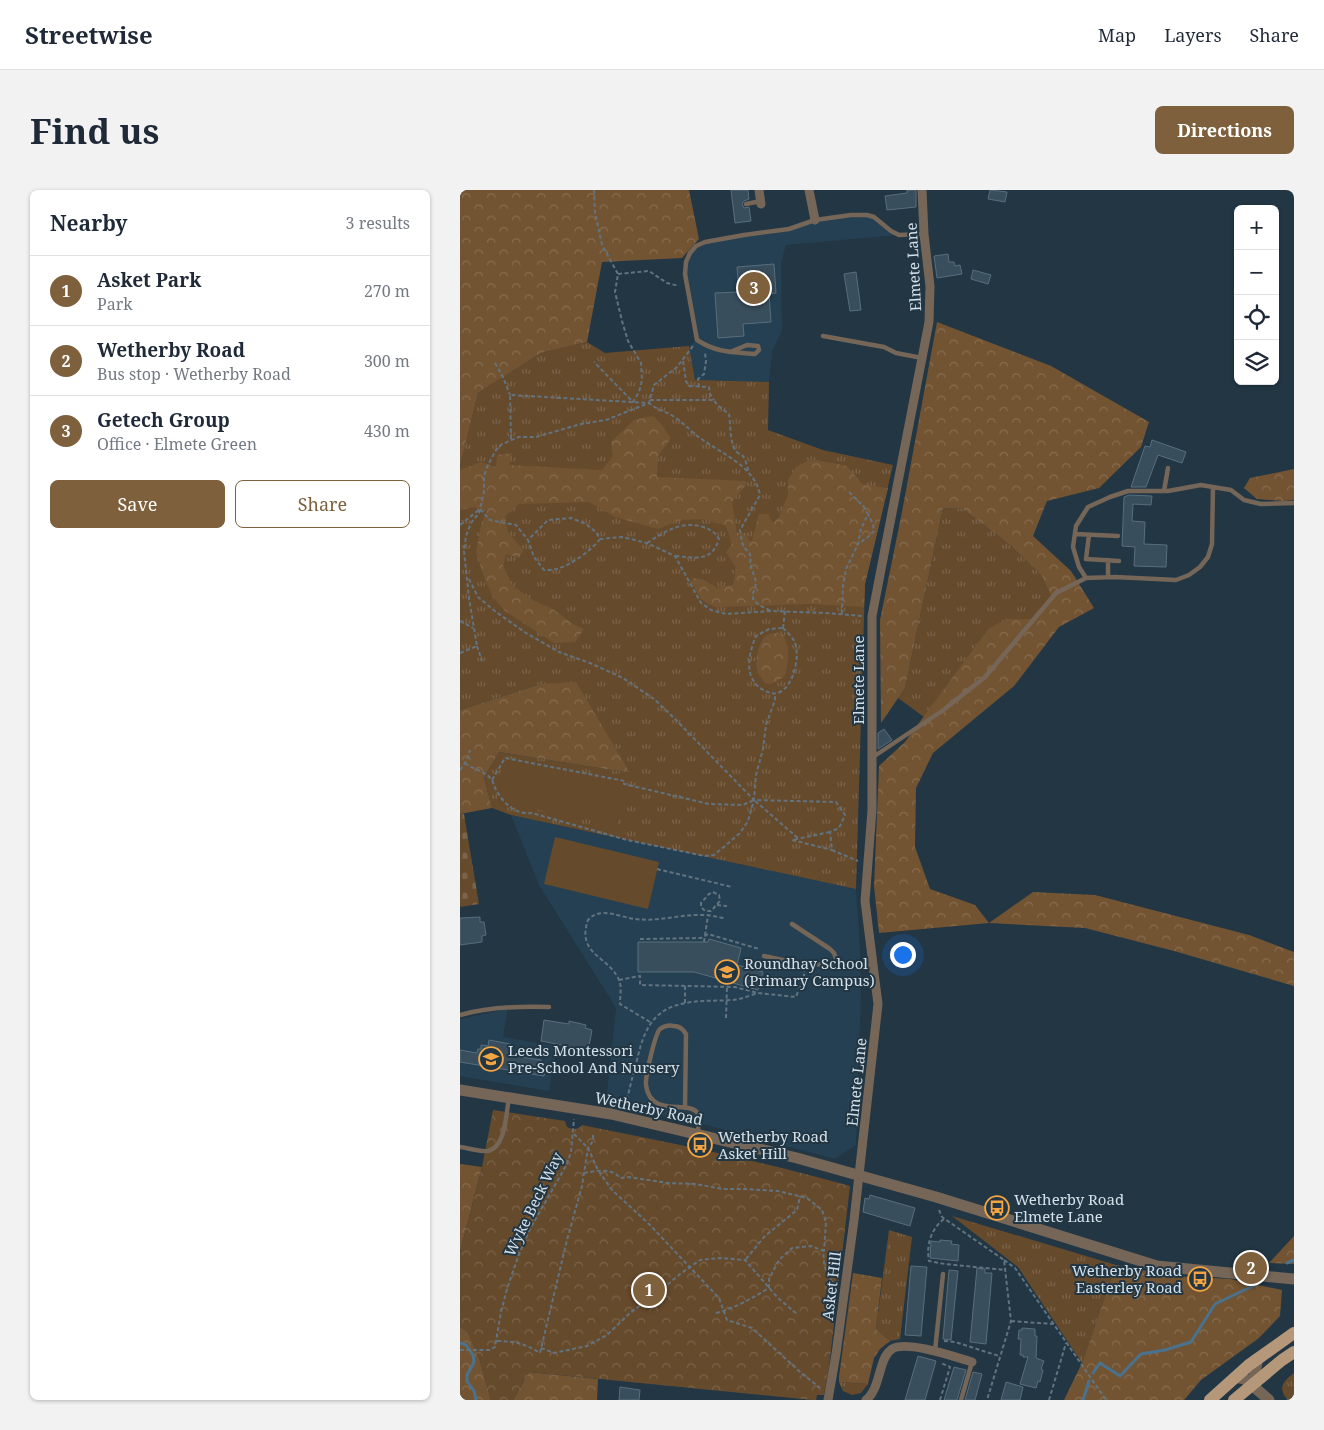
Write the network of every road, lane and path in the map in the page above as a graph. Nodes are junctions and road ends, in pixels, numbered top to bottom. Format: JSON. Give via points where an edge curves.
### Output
{"nodes":[{"id":1,"x":594,"y":190,"type":"edge"},
{"id":2,"x":759,"y":190,"type":"edge"},
{"id":3,"x":810,"y":190,"type":"edge"},
{"id":4,"x":922,"y":190,"type":"edge"},
{"id":5,"x":761,"y":202,"type":"joint"},
{"id":6,"x":746,"y":204,"type":"dead end"},
{"id":7,"x":815,"y":220,"type":"junction"},
{"id":8,"x":924,"y":234,"type":"junction"},
{"id":9,"x":618,"y":274,"type":"junction"},
{"id":10,"x":687,"y":286,"type":"junction"},
{"id":11,"x":823,"y":336,"type":"dead end"},
{"id":12,"x":697,"y":340,"type":"junction"},
{"id":13,"x":704,"y":345,"type":"junction"},
{"id":14,"x":730,"y":352,"type":"junction"},
{"id":15,"x":922,"y":358,"type":"junction"},
{"id":16,"x":683,"y":360,"type":"junction"},
{"id":17,"x":495,"y":362,"type":"dead end"},
{"id":18,"x":594,"y":362,"type":"dead end"},
{"id":19,"x":698,"y":387,"type":"junction"},
{"id":20,"x":510,"y":395,"type":"junction"},
{"id":21,"x":714,"y":400,"type":"junction"},
{"id":22,"x":633,"y":402,"type":"junction"},
{"id":23,"x":650,"y":402,"type":"junction"},
{"id":24,"x":511,"y":440,"type":"junction"},
{"id":25,"x":1168,"y":468,"type":"dead end"},
{"id":26,"x":750,"y":474,"type":"junction"},
{"id":27,"x":1213,"y":487,"type":"junction"},
{"id":28,"x":1164,"y":491,"type":"junction"},
{"id":29,"x":849,"y":492,"type":"dead end"},
{"id":30,"x":1294,"y":503,"type":"edge"},
{"id":31,"x":480,"y":509,"type":"junction"},
{"id":32,"x":868,"y":514,"type":"junction"},
{"id":33,"x":460,"y":525,"type":"edge"},
{"id":34,"x":1075,"y":534,"type":"junction"},
{"id":35,"x":1089,"y":535,"type":"junction"},
{"id":36,"x":1118,"y":536,"type":"dead end"},
{"id":37,"x":600,"y":539,"type":"junction"},
{"id":38,"x":528,"y":540,"type":"junction"},
{"id":39,"x":647,"y":543,"type":"junction"},
{"id":40,"x":858,"y":544,"type":"junction"},
{"id":41,"x":675,"y":556,"type":"junction"},
{"id":42,"x":1108,"y":560,"type":"junction"},
{"id":43,"x":1119,"y":561,"type":"dead end"},
{"id":44,"x":1108,"y":577,"type":"junction"},
{"id":45,"x":468,"y":578,"type":"junction"},
{"id":46,"x":1086,"y":578,"type":"junction"},
{"id":47,"x":771,"y":611,"type":"junction"},
{"id":48,"x":785,"y":611,"type":"junction"},
{"id":49,"x":842,"y":614,"type":"junction"},
{"id":50,"x":872,"y":616,"type":"junction"},
{"id":51,"x":460,"y":621,"type":"edge"},
{"id":52,"x":783,"y":628,"type":"junction"},
{"id":53,"x":474,"y":629,"type":"junction"},
{"id":54,"x":477,"y":646,"type":"junction"},
{"id":55,"x":460,"y":652,"type":"edge"},
{"id":56,"x":482,"y":661,"type":"dead end"},
{"id":57,"x":775,"y":693,"type":"junction"},
{"id":58,"x":470,"y":750,"type":"dead end"},
{"id":59,"x":872,"y":758,"type":"junction"},
{"id":60,"x":465,"y":763,"type":"junction"},
{"id":61,"x":460,"y":770,"type":"edge"},
{"id":62,"x":492,"y":780,"type":"junction"},
{"id":63,"x":754,"y":800,"type":"junction"},
{"id":64,"x":830,"y":832,"type":"junction"},
{"id":65,"x":799,"y":839,"type":"junction"},
{"id":66,"x":832,"y":850,"type":"junction"},
{"id":67,"x":868,"y":864,"type":"junction"},
{"id":68,"x":658,"y":869,"type":"dead end"},
{"id":69,"x":732,"y":888,"type":"dead end"},
{"id":70,"x":716,"y":905,"type":"junction"},
{"id":71,"x":727,"y":906,"type":"dead end"},
{"id":72,"x":705,"y":911,"type":"junction"},
{"id":73,"x":707,"y":915,"type":"junction"},
{"id":74,"x":724,"y":918,"type":"dead end"},
{"id":75,"x":792,"y":924,"type":"dead end"},
{"id":76,"x":705,"y":936,"type":"junction"},
{"id":77,"x":640,"y":939,"type":"dead end"},
{"id":78,"x":704,"y":942,"type":"dead end"},
{"id":79,"x":764,"y":956,"type":"joint"},
{"id":80,"x":804,"y":964,"type":"junction"},
{"id":81,"x":838,"y":964,"type":"junction"},
{"id":82,"x":873,"y":965,"type":"junction"},
{"id":83,"x":619,"y":980,"type":"junction"},
{"id":84,"x":685,"y":986,"type":"junction"},
{"id":85,"x":727,"y":987,"type":"junction"},
{"id":86,"x":685,"y":1003,"type":"dead end"},
{"id":87,"x":549,"y":1007,"type":"dead end"},
{"id":88,"x":460,"y":1015,"type":"edge"},
{"id":89,"x":726,"y":1018,"type":"dead end"},
{"id":90,"x":660,"y":1029,"type":"junction"},
{"id":91,"x":460,"y":1090,"type":"edge"},
{"id":92,"x":509,"y":1097,"type":"junction"},
{"id":93,"x":685,"y":1108,"type":"junction"},
{"id":94,"x":574,"y":1118,"type":"dead end"},
{"id":95,"x":573,"y":1133,"type":"junction"},
{"id":96,"x":698,"y":1134,"type":"junction"},
{"id":97,"x":593,"y":1135,"type":"dead end"},
{"id":98,"x":460,"y":1147,"type":"edge"},
{"id":99,"x":588,"y":1148,"type":"junction"},
{"id":100,"x":598,"y":1170,"type":"junction"},
{"id":101,"x":584,"y":1173,"type":"junction"},
{"id":102,"x":859,"y":1174,"type":"junction"},
{"id":103,"x":800,"y":1196,"type":"junction"},
{"id":104,"x":936,"y":1197,"type":"junction"},
{"id":105,"x":944,"y":1219,"type":"junction"},
{"id":106,"x":824,"y":1251,"type":"junction"},
{"id":107,"x":745,"y":1260,"type":"junction"},
{"id":108,"x":1004,"y":1260,"type":"junction"},
{"id":109,"x":690,"y":1267,"type":"junction"},
{"id":110,"x":1005,"y":1270,"type":"junction"},
{"id":111,"x":943,"y":1274,"type":"dead end"},
{"id":112,"x":1294,"y":1279,"type":"edge"},
{"id":113,"x":834,"y":1285,"type":"dead end"},
{"id":114,"x":769,"y":1288,"type":"junction"},
{"id":115,"x":724,"y":1312,"type":"junction"},
{"id":116,"x":716,"y":1313,"type":"dead end"},
{"id":117,"x":797,"y":1314,"type":"dead end"},
{"id":118,"x":1011,"y":1321,"type":"junction"},
{"id":119,"x":1053,"y":1324,"type":"junction"},
{"id":120,"x":1294,"y":1333,"type":"edge"},
{"id":121,"x":936,"y":1340,"type":"junction"},
{"id":122,"x":497,"y":1341,"type":"junction"},
{"id":123,"x":1066,"y":1343,"type":"junction"},
{"id":124,"x":541,"y":1348,"type":"junction"},
{"id":125,"x":460,"y":1350,"type":"edge"},
{"id":126,"x":940,"y":1352,"type":"junction"},
{"id":127,"x":1294,"y":1352,"type":"edge"},
{"id":128,"x":1000,"y":1357,"type":"junction"},
{"id":129,"x":1258,"y":1358,"type":"junction"},
{"id":130,"x":972,"y":1362,"type":"joint"},
{"id":131,"x":1234,"y":1377,"type":"junction"},
{"id":132,"x":1252,"y":1385,"type":"junction"},
{"id":133,"x":828,"y":1400,"type":"edge"},
{"id":134,"x":866,"y":1400,"type":"edge"},
{"id":135,"x":940,"y":1400,"type":"edge"},
{"id":136,"x":961,"y":1400,"type":"edge"},
{"id":137,"x":988,"y":1400,"type":"edge"},
{"id":138,"x":1049,"y":1400,"type":"edge"},
{"id":139,"x":1106,"y":1400,"type":"edge"},
{"id":140,"x":1210,"y":1400,"type":"edge"},
{"id":141,"x":1234,"y":1400,"type":"edge"},
{"id":142,"x":1270,"y":1400,"type":"edge"}],
"edges":[{"from":1,"to":9,"type":"path","via":[[602,245]]},
{"from":2,"to":5,"type":"street"},
{"from":3,"to":7,"type":"street"},
{"from":4,"to":8,"type":"street","name":"Elmete Lane"},
{"from":5,"to":6,"type":"lane"},
{"from":7,"to":8,"type":"lane","via":[[867,215],[899,235]]},
{"from":7,"to":10,"type":"lane","via":[[789,229],[744,234],[696,246],[686,262]]},
{"from":8,"to":15,"type":"street","name":"Elmete Lane","via":[[930,322]]},
{"from":9,"to":10,"type":"path","via":[[649,271],[666,283]]},
{"from":9,"to":22,"type":"path","via":[[615,292],[622,321],[628,341],[641,363],[642,380]]},
{"from":10,"to":12,"type":"lane"},
{"from":11,"to":15,"type":"lane"},
{"from":12,"to":13,"type":"lane"},
{"from":12,"to":16,"type":"path"},
{"from":13,"to":14,"type":"lane"},
{"from":13,"to":19,"type":"path","via":[[706,361]]},
{"from":14,"to":14,"type":"lane","via":[[747,344],[758,346],[759,350],[755,354]]},
{"from":15,"to":50,"type":"street","name":"Elmete Lane"},
{"from":16,"to":19,"type":"path","via":[[686,381],[689,386]]},
{"from":16,"to":23,"type":"path","via":[[654,385]]},
{"from":17,"to":20,"type":"path"},
{"from":18,"to":22,"type":"path"},
{"from":19,"to":21,"type":"path","via":[[709,387]]},
{"from":20,"to":22,"type":"path"},
{"from":20,"to":24,"type":"path"},
{"from":21,"to":23,"type":"path"},
{"from":21,"to":26,"type":"path","via":[[729,414],[733,444],[744,458]]},
{"from":22,"to":23,"type":"path"},
{"from":23,"to":24,"type":"path","via":[[606,420]]},
{"from":23,"to":26,"type":"path","via":[[735,460]]},
{"from":24,"to":31,"type":"path","via":[[496,450],[487,467]]},
{"from":25,"to":28,"type":"lane"},
{"from":26,"to":47,"type":"path","via":[[759,486],[760,495],[740,530],[755,576],[753,599]]},
{"from":27,"to":28,"type":"lane","via":[[1201,485]]},
{"from":27,"to":30,"type":"lane","via":[[1231,490],[1244,500],[1261,504]]},
{"from":27,"to":44,"type":"lane","via":[[1212,544],[1200,568],[1176,580]]},
{"from":28,"to":34,"type":"lane","via":[[1128,491],[1088,507],[1076,526]]},
{"from":29,"to":32,"type":"path"},
{"from":31,"to":33,"type":"path"},
{"from":31,"to":38,"type":"path","via":[[490,520],[516,525]]},
{"from":31,"to":45,"type":"path","via":[[466,536],[464,551]]},
{"from":32,"to":40,"type":"path"},
{"from":32,"to":40,"type":"path","via":[[874,530]]},
{"from":34,"to":35,"type":"lane"},
{"from":34,"to":46,"type":"lane","via":[[1073,547]]},
{"from":35,"to":36,"type":"lane"},
{"from":35,"to":42,"type":"lane","via":[[1086,559]]},
{"from":37,"to":38,"type":"path","via":[[586,524],[571,518],[548,520]]},
{"from":37,"to":38,"type":"path","via":[[570,563],[558,569],[544,570],[534,558]]},
{"from":37,"to":39,"type":"path","via":[[622,537]]},
{"from":39,"to":41,"type":"path"},
{"from":39,"to":41,"type":"path","via":[[676,527],[694,524],[716,533],[719,539],[717,547],[705,557]]},
{"from":40,"to":49,"type":"path","via":[[846,569]]},
{"from":41,"to":47,"type":"path","via":[[701,603],[711,610],[726,614]]},
{"from":42,"to":43,"type":"lane"},
{"from":42,"to":44,"type":"lane"},
{"from":44,"to":46,"type":"lane"},
{"from":45,"to":53,"type":"path"},
{"from":45,"to":63,"type":"path","via":[[478,596],[526,633],[559,652],[623,678],[654,699]]},
{"from":46,"to":59,"type":"lane","via":[[1056,593],[985,677],[942,711]]},
{"from":47,"to":48,"type":"path"},
{"from":48,"to":49,"type":"path"},
{"from":48,"to":52,"type":"path"},
{"from":49,"to":50,"type":"path"},
{"from":50,"to":59,"type":"street","name":"Elmete Lane"},
{"from":51,"to":53,"type":"path"},
{"from":52,"to":57,"type":"path","via":[[796,646],[796,658],[788,685]]},
{"from":52,"to":57,"type":"path","via":[[770,629],[756,636],[749,667],[752,680],[760,689]]},
{"from":53,"to":54,"type":"path"},
{"from":54,"to":55,"type":"path"},
{"from":54,"to":56,"type":"path"},
{"from":57,"to":63,"type":"path","via":[[756,775]]},
{"from":58,"to":60,"type":"path"},
{"from":59,"to":67,"type":"street","name":"Elmete Lane"},
{"from":60,"to":61,"type":"path"},
{"from":60,"to":62,"type":"path"},
{"from":62,"to":63,"type":"path","via":[[505,758],[625,781],[624,784],[709,804],[743,805]]},
{"from":62,"to":63,"type":"path","via":[[509,806],[523,814],[532,813],[626,840],[705,856],[714,855],[740,833],[748,821]]},
{"from":63,"to":64,"type":"path","via":[[836,802],[845,815],[839,828]]},
{"from":63,"to":65,"type":"path"},
{"from":64,"to":65,"type":"path"},
{"from":64,"to":66,"type":"path"},
{"from":65,"to":66,"type":"path","via":[[792,840]]},
{"from":66,"to":67,"type":"path"},
{"from":67,"to":82,"type":"street","name":"Elmete Lane","via":[[865,901]]},
{"from":68,"to":69,"type":"path"},
{"from":70,"to":71,"type":"path"},
{"from":70,"to":72,"type":"path"},
{"from":70,"to":72,"type":"path","via":[[720,897],[717,893],[710,893],[701,903]]},
{"from":72,"to":73,"type":"path"},
{"from":73,"to":74,"type":"path"},
{"from":73,"to":76,"type":"path"},
{"from":73,"to":83,"type":"path","via":[[647,920],[601,912],[591,916],[585,936],[589,948]]},
{"from":75,"to":81,"type":"lane","via":[[830,949]]},
{"from":76,"to":77,"type":"path"},
{"from":76,"to":78,"type":"path"},
{"from":76,"to":79,"type":"path","via":[[708,934],[759,949]]},
{"from":79,"to":80,"type":"lane"},
{"from":80,"to":81,"type":"lane"},
{"from":80,"to":85,"type":"path","via":[[804,976],[796,997]]},
{"from":81,"to":82,"type":"lane"},
{"from":82,"to":102,"type":"street","name":"Elmete Lane","via":[[878,1004]]},
{"from":83,"to":84,"type":"path","via":[[640,976],[640,985]]},
{"from":83,"to":90,"type":"path","via":[[620,1004]]},
{"from":84,"to":85,"type":"path"},
{"from":84,"to":86,"type":"path"},
{"from":85,"to":89,"type":"path"},
{"from":87,"to":88,"type":"lane","via":[[525,1006]]},
{"from":90,"to":93,"type":"lane","via":[[675,1026],[686,1034]]},
{"from":90,"to":93,"type":"lane","via":[[646,1077],[648,1093],[660,1105]]},
{"from":91,"to":92,"type":"street","name":"Wetherby Road"},
{"from":92,"to":96,"type":"street","name":"Wetherby Road","via":[[611,1114]]},
{"from":92,"to":98,"type":"lane","via":[[501,1140],[496,1147],[487,1151]]},
{"from":93,"to":96,"type":"lane","via":[[698,1113]]},
{"from":94,"to":95,"type":"path","name":"Wyke Beck Way"},
{"from":95,"to":99,"type":"path"},
{"from":95,"to":122,"type":"path","name":"Wyke Beck Way","via":[[567,1164],[519,1254],[501,1312]]},
{"from":96,"to":102,"type":"street","name":"Wetherby Road"},
{"from":97,"to":99,"type":"path"},
{"from":99,"to":100,"type":"path"},
{"from":99,"to":101,"type":"path"},
{"from":100,"to":101,"type":"path"},
{"from":100,"to":103,"type":"path","via":[[615,1172],[620,1178],[722,1189],[778,1191]]},
{"from":100,"to":109,"type":"path","via":[[612,1190]]},
{"from":101,"to":124,"type":"path"},
{"from":102,"to":104,"type":"street","name":"Wetherby Road"},
{"from":102,"to":133,"type":"street","name":"Asket Hill"},
{"from":103,"to":106,"type":"path","via":[[822,1210],[826,1222]]},
{"from":103,"to":107,"type":"path","via":[[797,1210],[766,1236]]},
{"from":104,"to":105,"type":"path"},
{"from":104,"to":112,"type":"street","name":"Wetherby Road","via":[[1157,1266]]},
{"from":105,"to":108,"type":"path"},
{"from":105,"to":110,"type":"path","via":[[931,1236],[929,1261]]},
{"from":106,"to":113,"type":"path","via":[[823,1260]]},
{"from":106,"to":114,"type":"path","via":[[811,1246],[792,1248],[779,1260],[769,1279]]},
{"from":107,"to":109,"type":"path","via":[[700,1260]]},
{"from":107,"to":114,"type":"path"},
{"from":108,"to":110,"type":"path"},
{"from":108,"to":119,"type":"path","via":[[1015,1268]]},
{"from":109,"to":115,"type":"path","via":[[719,1298]]},
{"from":109,"to":124,"type":"path","via":[[608,1334],[587,1346],[554,1353]]},
{"from":110,"to":118,"type":"path"},
{"from":111,"to":121,"type":"lane"},
{"from":114,"to":115,"type":"path"},
{"from":114,"to":117,"type":"path"},
{"from":115,"to":116,"type":"path"},
{"from":115,"to":133,"type":"path","via":[[727,1320],[752,1328],[818,1386]]},
{"from":118,"to":119,"type":"path"},
{"from":118,"to":128,"type":"path"},
{"from":119,"to":123,"type":"path"},
{"from":120,"to":129,"type":"main road"},
{"from":121,"to":126,"type":"lane"},
{"from":121,"to":128,"type":"path","via":[[955,1342]]},
{"from":122,"to":124,"type":"path","via":[[513,1341],[540,1352]]},
{"from":122,"to":125,"type":"path","via":[[490,1350]]},
{"from":123,"to":138,"type":"path"},
{"from":123,"to":139,"type":"path"},
{"from":126,"to":130,"type":"street"},
{"from":126,"to":134,"type":"street","via":[[904,1346],[892,1349],[884,1358],[873,1394]]},
{"from":126,"to":135,"type":"path","via":[[940,1364],[950,1367]]},
{"from":127,"to":132,"type":"main road"},
{"from":128,"to":137,"type":"path"},
{"from":129,"to":131,"type":"main road"},
{"from":129,"to":132,"type":"street"},
{"from":130,"to":136,"type":"lane"},
{"from":131,"to":132,"type":"street"},
{"from":131,"to":140,"type":"main road"},
{"from":132,"to":141,"type":"main road"},
{"from":132,"to":142,"type":"street"}]}
